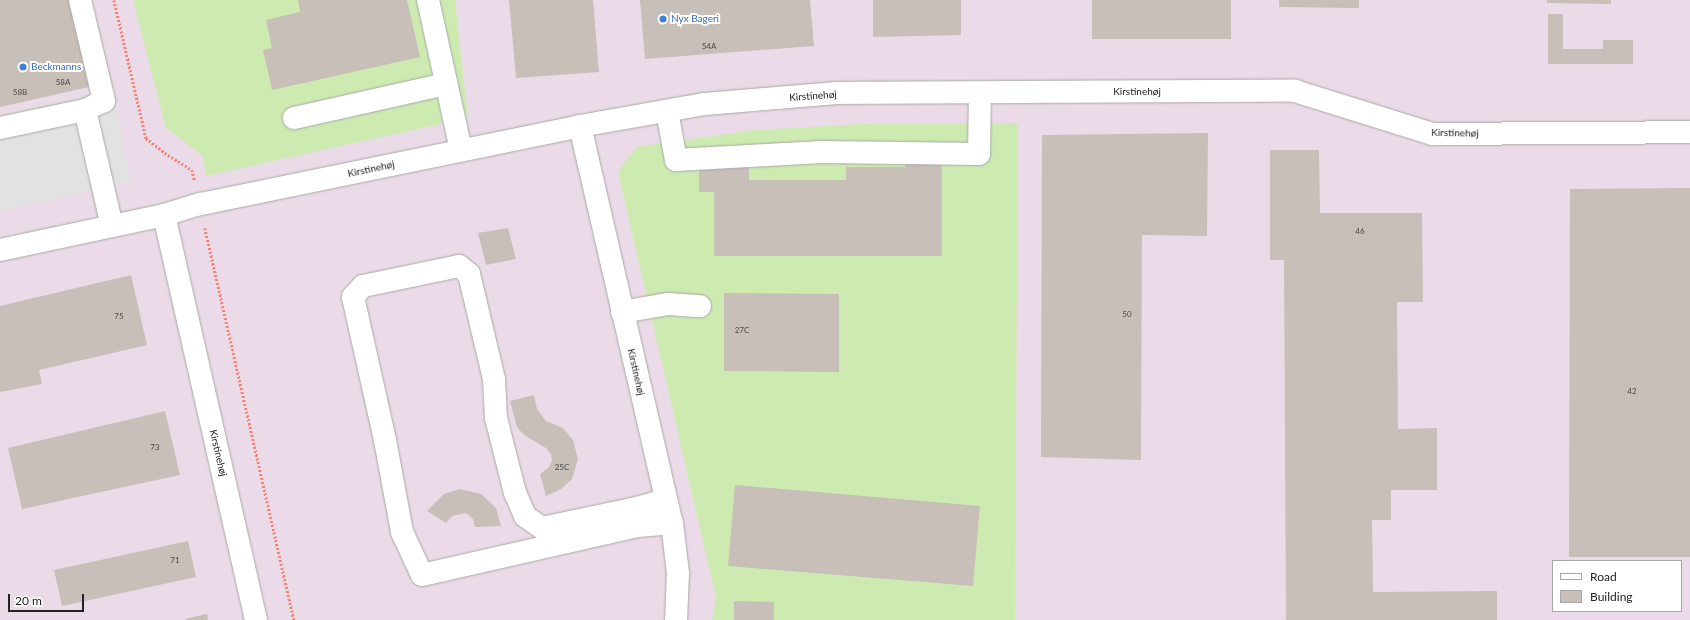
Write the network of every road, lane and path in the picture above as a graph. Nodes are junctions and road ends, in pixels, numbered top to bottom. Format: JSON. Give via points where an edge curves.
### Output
{"nodes":[{"id":1,"x":80,"y":0,"type":"edge"},
{"id":2,"x":114,"y":0,"type":"edge"},
{"id":3,"x":428,"y":0,"type":"edge"},
{"id":4,"x":446,"y":84,"type":"junction"},
{"id":5,"x":980,"y":93,"type":"junction"},
{"id":6,"x":86,"y":110,"type":"junction"},
{"id":7,"x":668,"y":111,"type":"junction"},
{"id":8,"x":294,"y":118,"type":"dead end"},
{"id":9,"x":580,"y":126,"type":"junction"},
{"id":10,"x":0,"y":128,"type":"edge"},
{"id":11,"x":1690,"y":132,"type":"edge"},
{"id":12,"x":461,"y":150,"type":"junction"},
{"id":13,"x":201,"y":204,"type":"junction"},
{"id":14,"x":164,"y":215,"type":"junction"},
{"id":15,"x":112,"y":226,"type":"junction"},
{"id":16,"x":0,"y":250,"type":"edge"},
{"id":17,"x":700,"y":306,"type":"dead end"},
{"id":18,"x":622,"y":312,"type":"junction"},
{"id":19,"x":666,"y":500,"type":"junction"},
{"id":20,"x":672,"y":523,"type":"junction"},
{"id":21,"x":256,"y":620,"type":"edge"},
{"id":22,"x":294,"y":620,"type":"edge"},
{"id":23,"x":676,"y":620,"type":"edge"}],
"edges":[{"from":1,"to":6,"type":"street","via":[[104,101]]},
{"from":2,"to":13,"type":"path","via":[[146,138],[192,170]]},
{"from":3,"to":4,"type":"street"},
{"from":4,"to":8,"type":"street"},
{"from":4,"to":12,"type":"street"},
{"from":5,"to":7,"type":"street","name":"Kirstinehøj","via":[[837,93],[705,104]]},
{"from":5,"to":7,"type":"street","via":[[979,154],[822,152],[676,160]]},
{"from":5,"to":11,"type":"street","name":"Kirstinehøj","via":[[1295,91],[1432,134]]},
{"from":6,"to":10,"type":"street"},
{"from":6,"to":15,"type":"street"},
{"from":7,"to":9,"type":"street","name":"Kirstinehøj"},
{"from":9,"to":12,"type":"street","name":"Kirstinehøj"},
{"from":9,"to":18,"type":"street","name":"Kirstinehøj"},
{"from":12,"to":13,"type":"street","name":"Kirstinehøj"},
{"from":13,"to":14,"type":"street","name":"Kirstinehøj"},
{"from":13,"to":22,"type":"path","via":[[212,263]]},
{"from":14,"to":15,"type":"street","name":"Kirstinehøj"},
{"from":14,"to":21,"type":"street","name":"Kirstinehøj"},
{"from":15,"to":16,"type":"street","name":"Kirstinehøj"},
{"from":17,"to":18,"type":"street","via":[[668,304]]},
{"from":18,"to":19,"type":"street","name":"Kirstinehøj"},
{"from":19,"to":20,"type":"street","name":"Kirstinehøj"},
{"from":19,"to":20,"type":"street","via":[[542,528],[525,516],[515,493],[496,418],[494,380],[469,274],[459,266],[363,286],[353,297],[385,440],[402,532],[422,575],[638,526]]},
{"from":20,"to":23,"type":"street","name":"Kirstinehøj","via":[[678,573]]}]}
